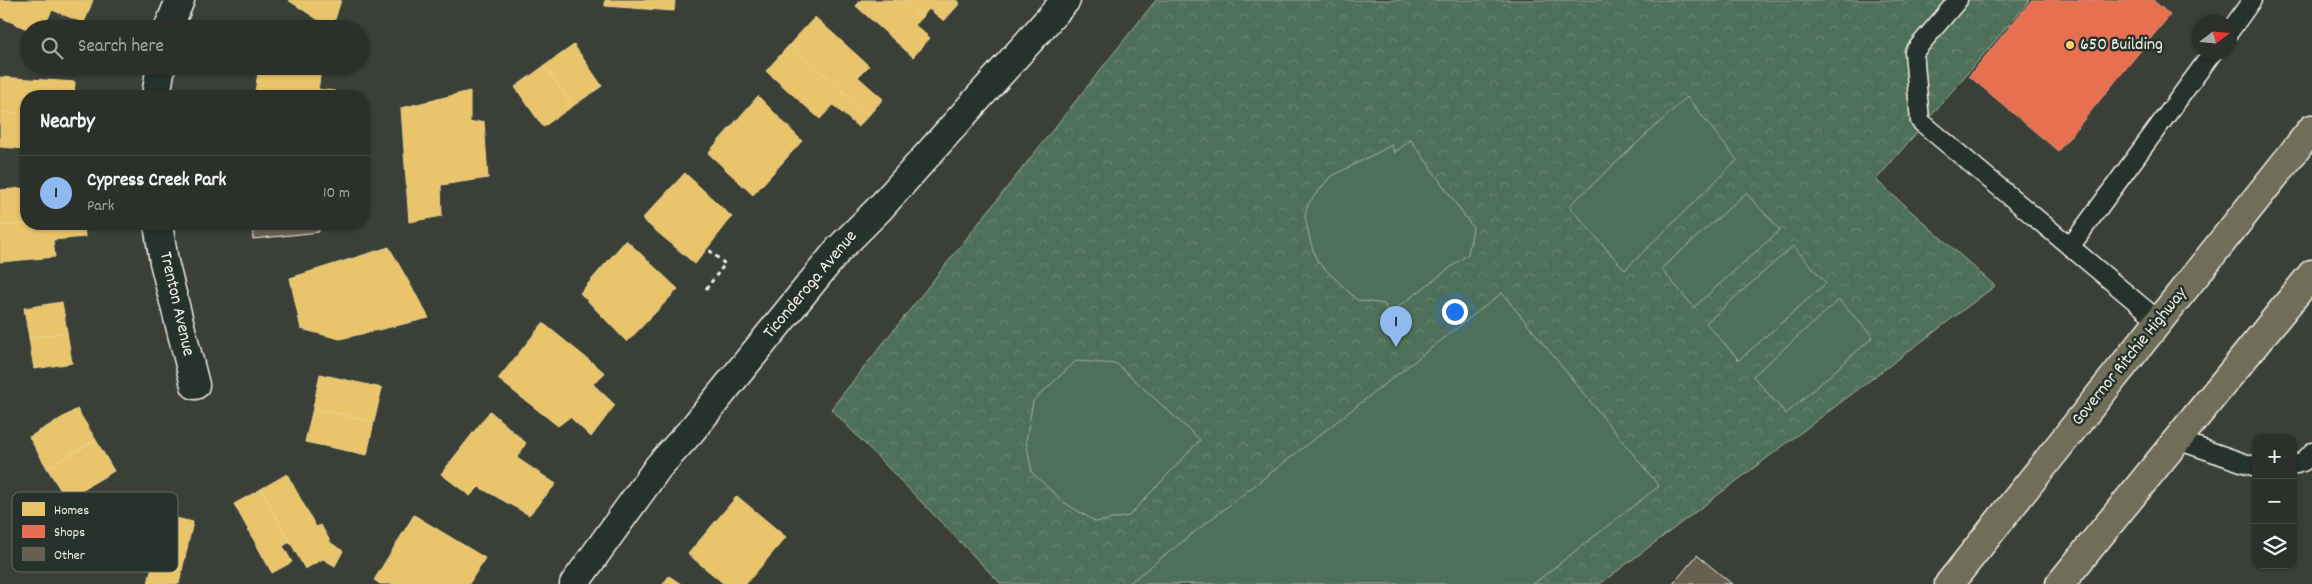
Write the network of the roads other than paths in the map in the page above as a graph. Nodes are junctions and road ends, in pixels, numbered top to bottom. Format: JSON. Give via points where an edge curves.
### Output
{"nodes":[{"id":1,"x":180,"y":0,"type":"edge"},
{"id":2,"x":1066,"y":0,"type":"edge"},
{"id":3,"x":1958,"y":0,"type":"edge"},
{"id":4,"x":2252,"y":0,"type":"edge"},
{"id":5,"x":172,"y":20,"type":"edge"},
{"id":6,"x":2237,"y":21,"type":"edge"},
{"id":7,"x":2208,"y":60,"type":"edge"},
{"id":8,"x":160,"y":75,"type":"edge"},
{"id":9,"x":157,"y":90,"type":"edge"},
{"id":10,"x":2312,"y":129,"type":"edge"},
{"id":11,"x":159,"y":230,"type":"edge"},
{"id":12,"x":2070,"y":247,"type":"junction"},
{"id":13,"x":2312,"y":274,"type":"edge"},
{"id":14,"x":2159,"y":321,"type":"junction"},
{"id":15,"x":195,"y":385,"type":"dead end"},
{"id":16,"x":2177,"y":440,"type":"junction"},
{"id":17,"x":2312,"y":452,"type":"edge"},
{"id":18,"x":2297,"y":464,"type":"edge"},
{"id":19,"x":2252,"y":466,"type":"edge"},
{"id":20,"x":574,"y":584,"type":"edge"},
{"id":21,"x":1949,"y":584,"type":"edge"},
{"id":22,"x":2060,"y":584,"type":"edge"}],
"edges":[{"from":1,"to":5,"type":"street"},
{"from":2,"to":20,"type":"street","name":"Ticonderoga Avenue","via":[[880,208],[839,249],[659,466]]},
{"from":3,"to":12,"type":"lane","via":[[1914,52],[1920,121]]},
{"from":4,"to":6,"type":"lane"},
{"from":7,"to":12,"type":"lane"},
{"from":8,"to":9,"type":"street"},
{"from":10,"to":14,"type":"highway","name":"Governor Ritchie Highway"},
{"from":11,"to":15,"type":"street","name":"Trenton Avenue"},
{"from":12,"to":14,"type":"lane"},
{"from":13,"to":16,"type":"highway"},
{"from":14,"to":21,"type":"highway","name":"Governor Ritchie Highway"},
{"from":16,"to":19,"type":"lane"},
{"from":16,"to":22,"type":"highway"},
{"from":17,"to":18,"type":"lane"}]}
